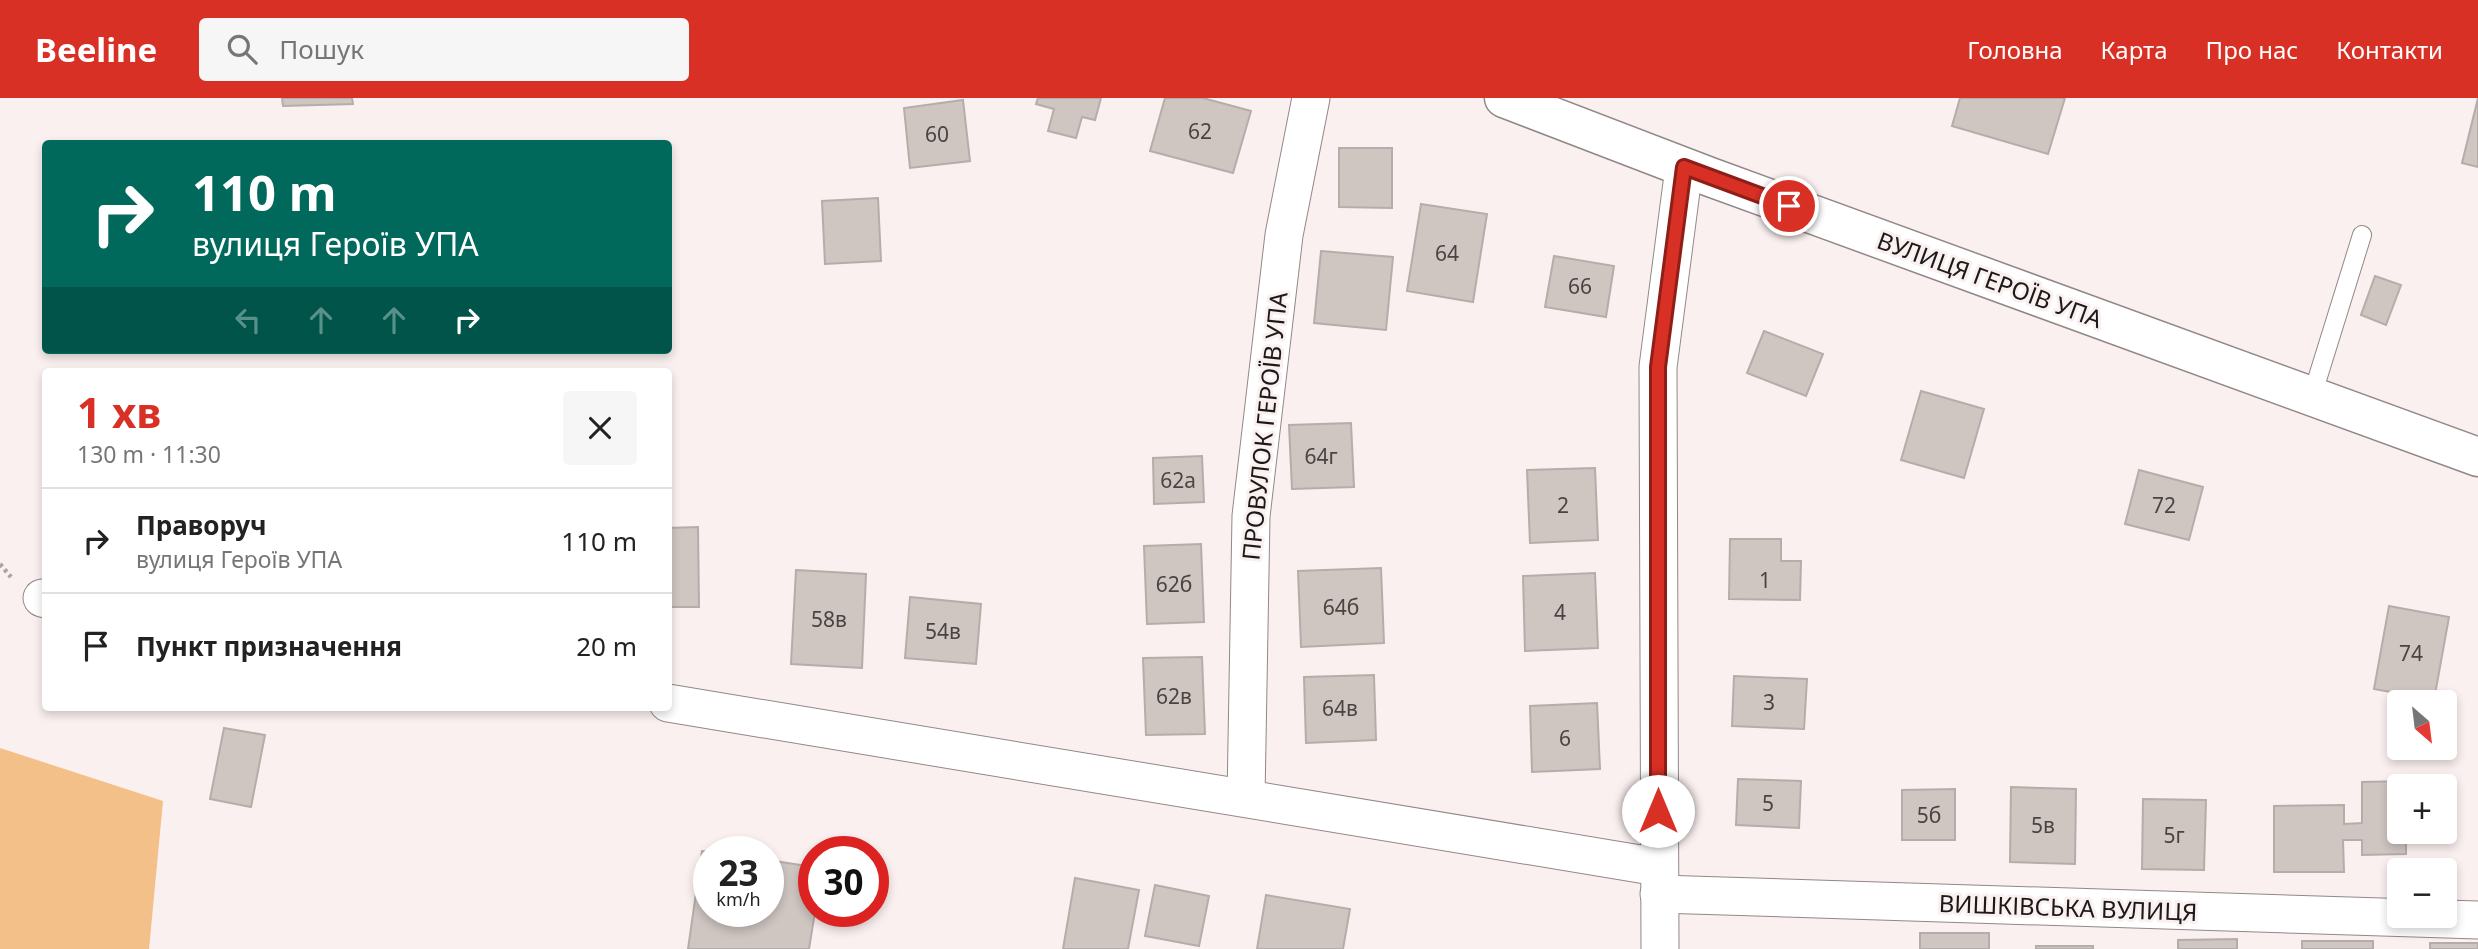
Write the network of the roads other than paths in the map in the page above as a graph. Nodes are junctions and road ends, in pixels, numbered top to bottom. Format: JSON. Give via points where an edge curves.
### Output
{"nodes":[{"id":1,"x":1311,"y":98,"type":"edge"},
{"id":2,"x":1504,"y":98,"type":"edge"},
{"id":3,"x":1684,"y":167,"type":"junction"},
{"id":4,"x":2362,"y":235,"type":"dead end"},
{"id":5,"x":2312,"y":396,"type":"junction"},
{"id":6,"x":2478,"y":457,"type":"edge"},
{"id":7,"x":672,"y":704,"type":"edge"},
{"id":8,"x":1246,"y":798,"type":"junction"},
{"id":9,"x":1659,"y":880,"type":"junction"},
{"id":10,"x":2478,"y":920,"type":"edge"},
{"id":11,"x":1660,"y":949,"type":"edge"}],
"edges":[{"from":1,"to":8,"type":"street","name":"ПРОВУЛОК ГЕРОЇВ УПА","via":[[1284,235],[1251,516]]},
{"from":2,"to":3,"type":"street","name":"ВУЛИЦЯ ГЕРОЇВ УПА"},
{"from":3,"to":5,"type":"street","name":"ВУЛИЦЯ ГЕРОЇВ УПА"},
{"from":3,"to":9,"type":"street","via":[[1658,367]]},
{"from":4,"to":5,"type":"lane"},
{"from":5,"to":6,"type":"street","name":"ВУЛИЦЯ ГЕРОЇВ УПА"},
{"from":7,"to":8,"type":"street"},
{"from":8,"to":9,"type":"street"},
{"from":9,"to":10,"type":"street","name":"ВИШКІВСЬКА ВУЛИЦЯ"},
{"from":9,"to":11,"type":"street"}]}
